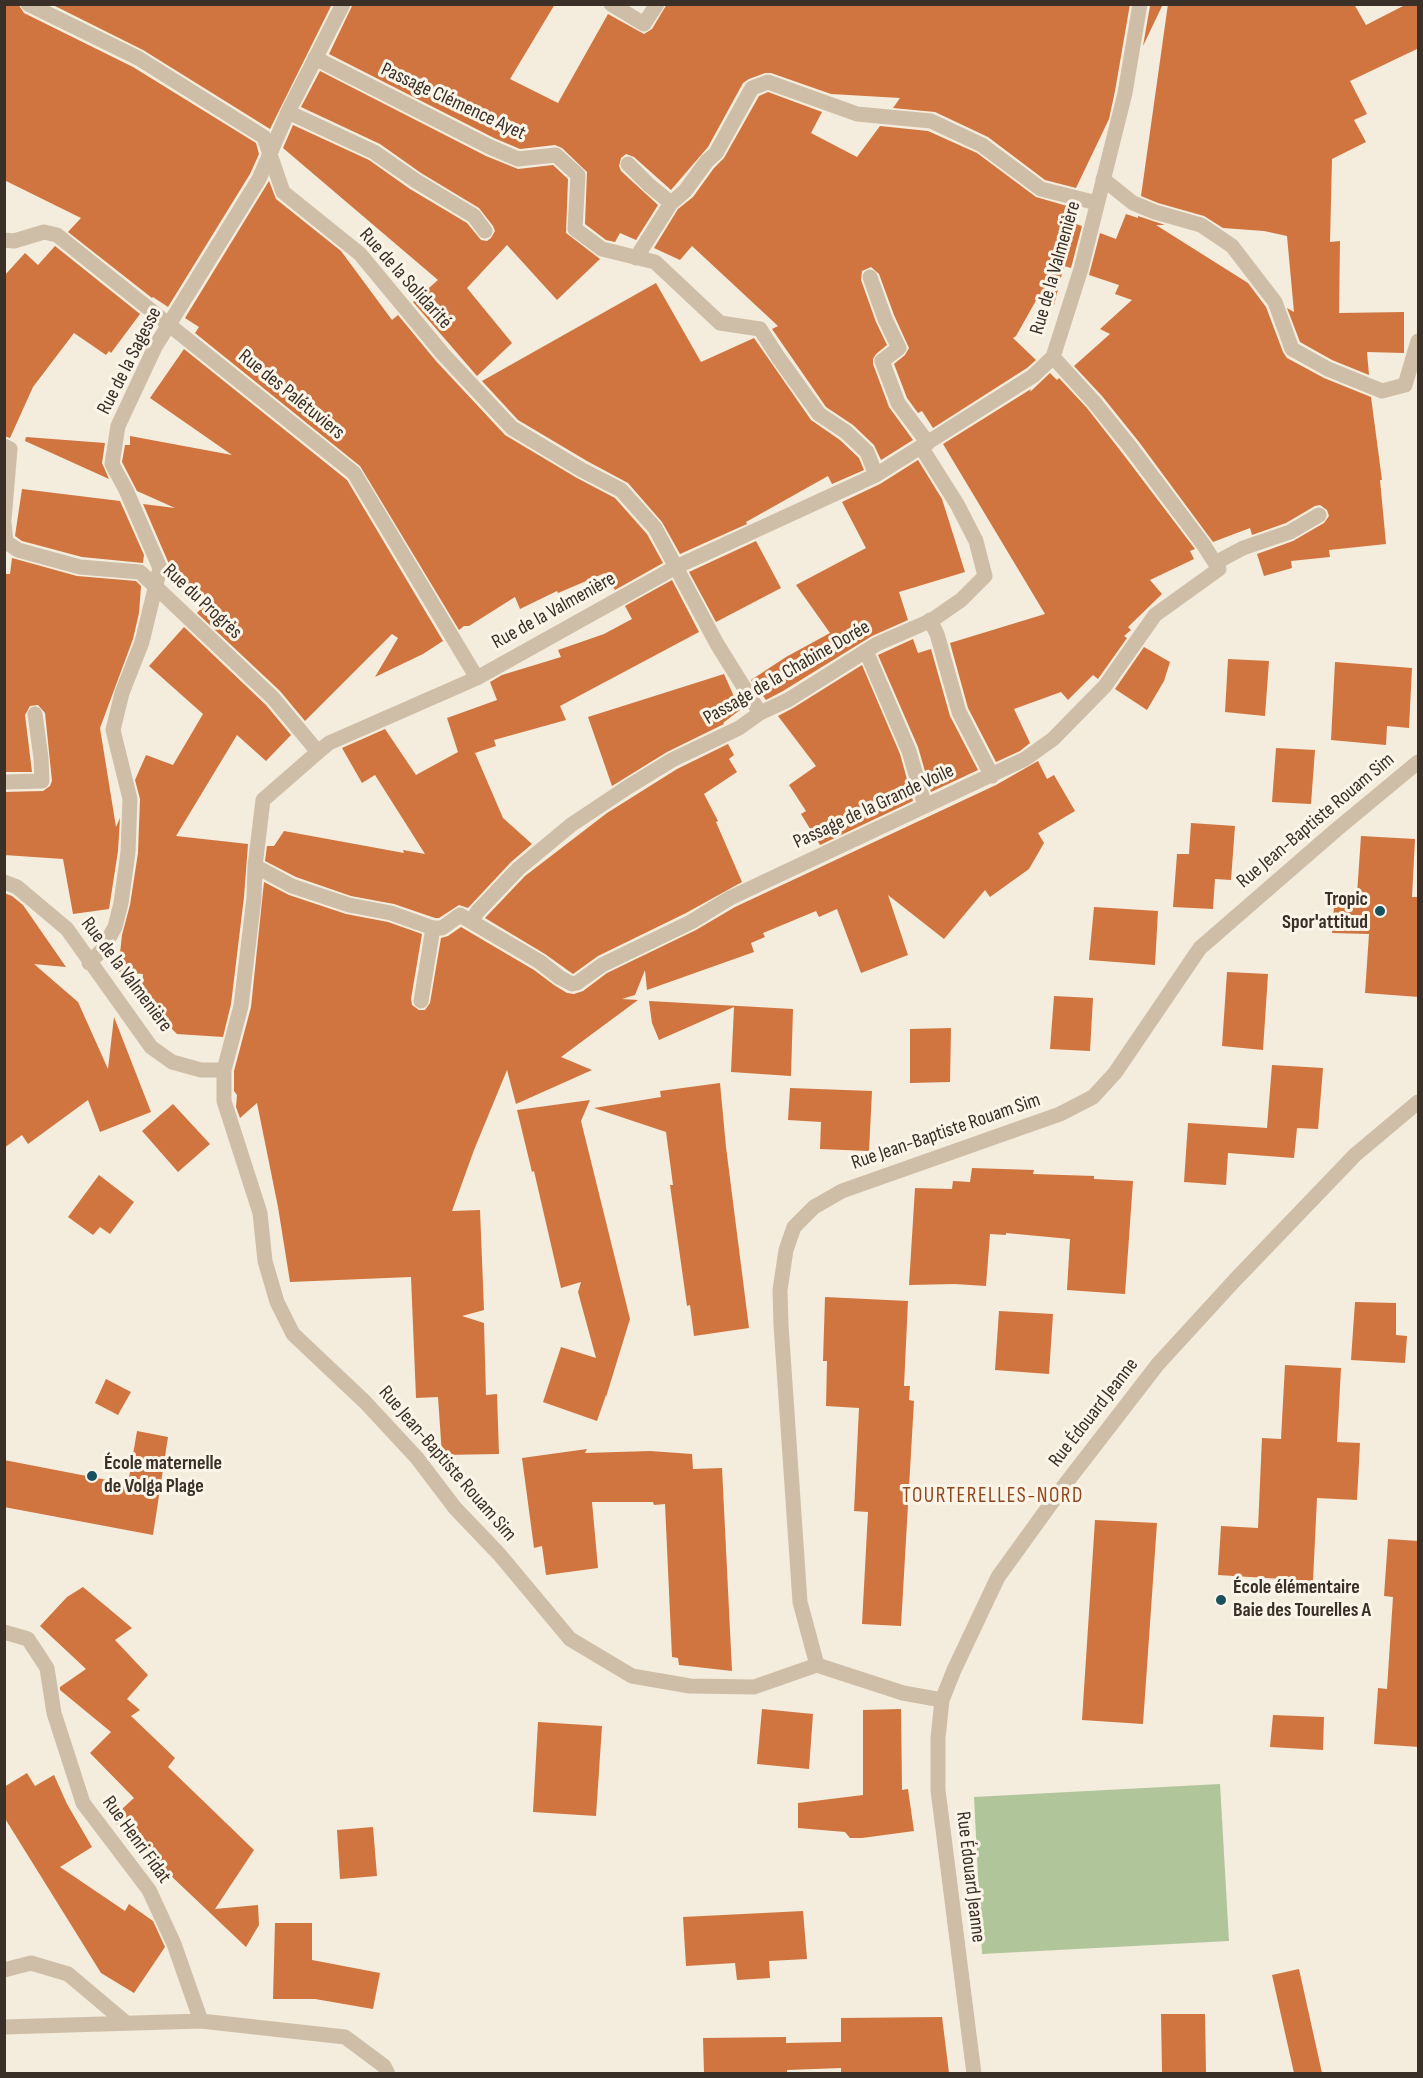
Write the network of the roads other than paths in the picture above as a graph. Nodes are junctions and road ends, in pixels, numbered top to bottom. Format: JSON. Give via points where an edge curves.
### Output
{"nodes":[{"id":1,"x":28,"y":4,"type":"edge"},
{"id":2,"x":343,"y":4,"type":"edge"},
{"id":3,"x":611,"y":4,"type":"edge"},
{"id":4,"x":657,"y":4,"type":"edge"},
{"id":5,"x":1140,"y":4,"type":"edge"},
{"id":6,"x":315,"y":58,"type":"junction"},
{"id":7,"x":288,"y":112,"type":"junction"},
{"id":8,"x":270,"y":154,"type":"junction"},
{"id":9,"x":628,"y":164,"type":"dead end"},
{"id":10,"x":1103,"y":179,"type":"junction"},
{"id":11,"x":671,"y":203,"type":"junction"},
{"id":12,"x":1097,"y":203,"type":"junction"},
{"id":13,"x":485,"y":231,"type":"dead end"},
{"id":14,"x":4,"y":240,"type":"edge"},
{"id":15,"x":636,"y":258,"type":"junction"},
{"id":16,"x":870,"y":277,"type":"dead end"},
{"id":17,"x":170,"y":325,"type":"junction"},
{"id":18,"x":1419,"y":341,"type":"edge"},
{"id":19,"x":1053,"y":357,"type":"junction"},
{"id":20,"x":925,"y":445,"type":"junction"},
{"id":21,"x":4,"y":446,"type":"edge"},
{"id":22,"x":876,"y":475,"type":"junction"},
{"id":23,"x":1319,"y":515,"type":"dead end"},
{"id":24,"x":4,"y":521,"type":"edge"},
{"id":25,"x":8,"y":547,"type":"edge"},
{"id":26,"x":1215,"y":563,"type":"junction"},
{"id":27,"x":676,"y":567,"type":"junction"},
{"id":28,"x":154,"y":586,"type":"junction"},
{"id":29,"x":930,"y":620,"type":"junction"},
{"id":30,"x":866,"y":651,"type":"junction"},
{"id":31,"x":477,"y":678,"type":"junction"},
{"id":32,"x":760,"y":713,"type":"junction"},
{"id":33,"x":35,"y":714,"type":"dead end"},
{"id":34,"x":318,"y":752,"type":"junction"},
{"id":35,"x":1419,"y":762,"type":"edge"},
{"id":36,"x":992,"y":776,"type":"junction"},
{"id":37,"x":4,"y":782,"type":"edge"},
{"id":38,"x":925,"y":806,"type":"junction"},
{"id":39,"x":255,"y":866,"type":"junction"},
{"id":40,"x":4,"y":882,"type":"edge"},
{"id":41,"x":471,"y":921,"type":"junction"},
{"id":42,"x":433,"y":928,"type":"junction"},
{"id":43,"x":89,"y":963,"type":"junction"},
{"id":44,"x":422,"y":1001,"type":"dead end"},
{"id":45,"x":224,"y":1070,"type":"junction"},
{"id":46,"x":1419,"y":1102,"type":"edge"},
{"id":47,"x":4,"y":1632,"type":"edge"},
{"id":48,"x":817,"y":1665,"type":"junction"},
{"id":49,"x":942,"y":1700,"type":"junction"},
{"id":50,"x":4,"y":1970,"type":"edge"},
{"id":51,"x":201,"y":2021,"type":"junction"},
{"id":52,"x":125,"y":2022,"type":"junction"},
{"id":53,"x":4,"y":2027,"type":"edge"},
{"id":54,"x":388,"y":2073,"type":"edge"},
{"id":55,"x":974,"y":2073,"type":"edge"}],
"edges":[{"from":1,"to":8,"type":"street","name":"Rue de la Solidarité","via":[[138,58],[212,103],[264,137]]},
{"from":2,"to":6,"type":"street","name":"Rue de la Sagesse"},
{"from":3,"to":4,"type":"street","via":[[644,24]]},
{"from":5,"to":10,"type":"street","name":"Rue de la Valmenière","via":[[1125,93]]},
{"from":6,"to":7,"type":"street","name":"Rue de la Sagesse"},
{"from":6,"to":15,"type":"street","name":"Passage Clémence Ayet","via":[[518,159],[556,155],[578,175],[575,229],[602,249]]},
{"from":7,"to":8,"type":"street","name":"Rue de la Sagesse"},
{"from":7,"to":13,"type":"street","via":[[374,152],[474,216]]},
{"from":8,"to":17,"type":"street","name":"Rue de la Sagesse","via":[[248,198]]},
{"from":8,"to":27,"type":"street","name":"Rue de la Solidarité","via":[[283,192],[360,254],[512,428],[621,490],[656,528]]},
{"from":9,"to":11,"type":"street"},
{"from":10,"to":12,"type":"street","name":"Rue de la Valmenière"},
{"from":10,"to":18,"type":"street","via":[[1133,203],[1201,225],[1232,246],[1275,302],[1292,349],[1328,369],[1382,391],[1405,385]]},
{"from":11,"to":12,"type":"street","via":[[716,153],[752,88],[768,82],[857,114],[931,121],[982,145],[1041,189]]},
{"from":11,"to":15,"type":"street"},
{"from":12,"to":19,"type":"street","name":"Rue de la Valmenière"},
{"from":14,"to":17,"type":"street","name":"Rue des Palétuviers","via":[[44,232],[57,235]]},
{"from":15,"to":22,"type":"street","name":"Passage Clémence Ayet","via":[[655,262],[720,323],[760,329],[819,414],[867,452]]},
{"from":16,"to":20,"type":"street","via":[[899,348],[882,361],[898,404]]},
{"from":17,"to":28,"type":"street","name":"Rue de la Sagesse","via":[[155,347],[122,416],[112,464],[160,568]]},
{"from":17,"to":31,"type":"street","name":"Rue des Palétuviers","via":[[354,473]]},
{"from":19,"to":20,"type":"street","name":"Rue de la Valmenière","via":[[1034,376]]},
{"from":19,"to":26,"type":"street","via":[[1131,448]]},
{"from":20,"to":22,"type":"street","name":"Rue de la Valmenière"},
{"from":20,"to":29,"type":"street","name":"Passage de la Chabine Dorée","via":[[976,541],[985,576],[961,600]]},
{"from":21,"to":24,"type":"street","name":"Rue du Progrès","via":[[10,449]]},
{"from":22,"to":27,"type":"street","name":"Rue de la Valmenière"},
{"from":23,"to":26,"type":"street","via":[[1290,532],[1243,548]]},
{"from":24,"to":25,"type":"street","name":"Rue du Progrès"},
{"from":25,"to":28,"type":"street","name":"Rue du Progrès","via":[[80,567],[140,572]]},
{"from":26,"to":36,"type":"street","name":"Passage de la Grande Voile","via":[[1219,569],[1155,615],[1105,686],[1053,739]]},
{"from":27,"to":31,"type":"street","name":"Rue de la Valmenière"},
{"from":27,"to":32,"type":"street","name":"Rue de la Solidarité"},
{"from":28,"to":34,"type":"street","name":"Rue du Progrès","via":[[273,698]]},
{"from":28,"to":43,"type":"street","name":"Rue de la Sagesse","via":[[142,642],[122,693],[113,730],[130,799],[121,903],[115,927]]},
{"from":29,"to":30,"type":"street","name":"Passage de la Chabine Dorée"},
{"from":29,"to":36,"type":"street","via":[[959,712]]},
{"from":30,"to":32,"type":"street","name":"Passage de la Chabine Dorée"},
{"from":30,"to":38,"type":"street","via":[[909,750]]},
{"from":31,"to":34,"type":"street","name":"Rue de la Valmenière","via":[[328,743]]},
{"from":32,"to":41,"type":"street","name":"Passage de la Chabine Dorée","via":[[739,728],[672,760],[572,825],[518,869]]},
{"from":33,"to":37,"type":"street","via":[[42,781]]},
{"from":34,"to":39,"type":"street","name":"Rue de la Valmenière","via":[[263,800]]},
{"from":35,"to":48,"type":"street","name":"Rue Jean-Baptiste Rouam Sim","via":[[1200,948],[1115,1073],[1093,1097],[1060,1114],[842,1191],[814,1207],[794,1227],[780,1290],[781,1325],[800,1602]]},
{"from":36,"to":38,"type":"street","name":"Passage de la Grande Voile"},
{"from":38,"to":41,"type":"street","name":"Passage de la Grande Voile","via":[[730,898],[691,922],[602,965],[577,983],[559,977]]},
{"from":39,"to":42,"type":"street","via":[[292,886]]},
{"from":39,"to":45,"type":"street","name":"Rue de la Valmenière","via":[[241,1006]]},
{"from":40,"to":43,"type":"street","name":"Rue de la Valmenière","via":[[16,887],[67,929]]},
{"from":41,"to":42,"type":"street","via":[[460,915],[442,928]]},
{"from":42,"to":44,"type":"street"},
{"from":43,"to":45,"type":"street","name":"Rue de la Valmenière","via":[[151,1047],[172,1062],[201,1070]]},
{"from":45,"to":48,"type":"street","name":"Rue Jean-Baptiste Rouam Sim","via":[[224,1101],[260,1213],[265,1261],[277,1302],[293,1334],[417,1458],[455,1508],[570,1639],[632,1676],[690,1686],[754,1687]]},
{"from":46,"to":49,"type":"street","name":"Rue Édouard Jeanne","via":[[1355,1155],[1158,1364],[998,1577]]},
{"from":47,"to":51,"type":"street","name":"Rue Henri Fidat","via":[[28,1639],[47,1668],[54,1713],[82,1803],[149,1890],[174,1944]]},
{"from":48,"to":49,"type":"street","via":[[903,1693]]},
{"from":49,"to":55,"type":"street","name":"Rue Édouard Jeanne","via":[[938,1790]]},
{"from":50,"to":52,"type":"street","via":[[31,1963],[68,1974]]},
{"from":51,"to":52,"type":"street"},
{"from":51,"to":54,"type":"street","via":[[345,2037]]},
{"from":52,"to":53,"type":"street"}]}
